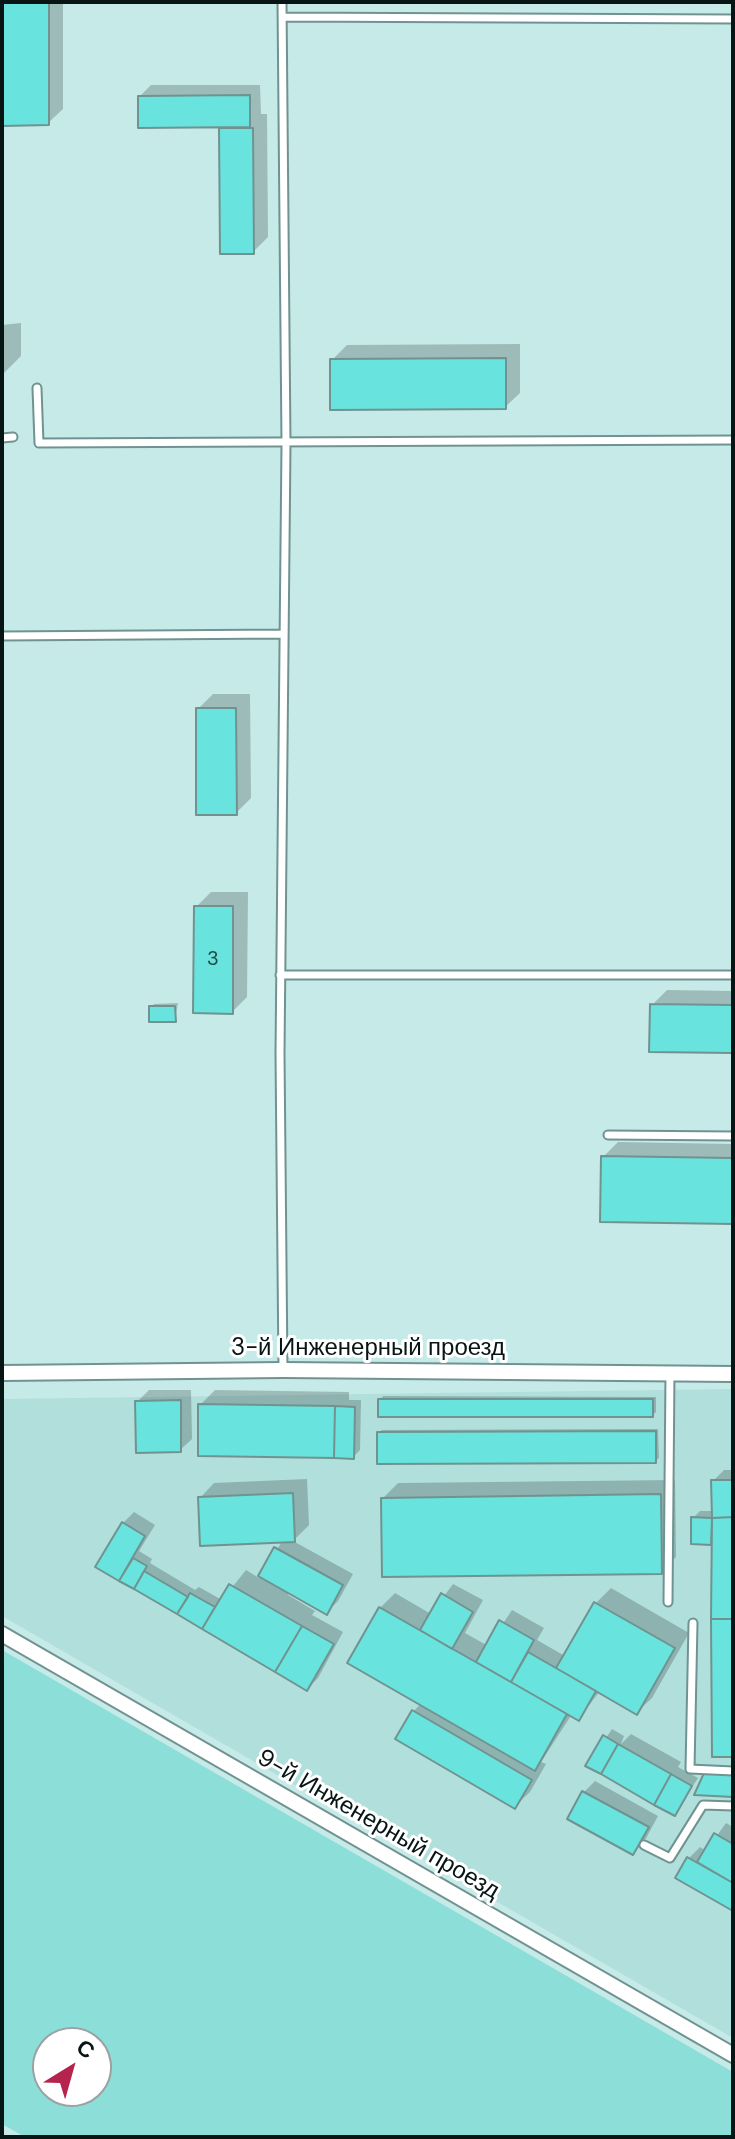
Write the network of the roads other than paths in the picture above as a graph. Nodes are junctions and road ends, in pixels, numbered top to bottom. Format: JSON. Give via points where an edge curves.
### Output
{"nodes":[{"id":1,"x":282,"y":2,"type":"edge"},
{"id":2,"x":283,"y":17,"type":"junction"},
{"id":3,"x":733,"y":19,"type":"edge"},
{"id":4,"x":37,"y":388,"type":"dead end"},
{"id":5,"x":13,"y":437,"type":"dead end"},
{"id":6,"x":2,"y":438,"type":"edge"},
{"id":7,"x":733,"y":440,"type":"edge"},
{"id":8,"x":286,"y":444,"type":"junction"},
{"id":9,"x":284,"y":634,"type":"junction"},
{"id":10,"x":2,"y":636,"type":"edge"},
{"id":11,"x":280,"y":975,"type":"junction"},
{"id":12,"x":733,"y":975,"type":"edge"},
{"id":13,"x":608,"y":1135,"type":"dead end"},
{"id":14,"x":733,"y":1136,"type":"edge"},
{"id":15,"x":283,"y":1370,"type":"junction"},
{"id":16,"x":2,"y":1373,"type":"edge"},
{"id":17,"x":670,"y":1373,"type":"junction"},
{"id":18,"x":733,"y":1374,"type":"edge"},
{"id":19,"x":668,"y":1602,"type":"dead end"},
{"id":20,"x":693,"y":1623,"type":"dead end"},
{"id":21,"x":2,"y":1634,"type":"edge"},
{"id":22,"x":733,"y":1771,"type":"edge"},
{"id":23,"x":733,"y":1806,"type":"edge"},
{"id":24,"x":644,"y":1845,"type":"dead end"},
{"id":25,"x":733,"y":2055,"type":"edge"}],
"edges":[{"from":1,"to":2,"type":"lane"},
{"from":2,"to":3,"type":"lane"},
{"from":2,"to":8,"type":"lane"},
{"from":4,"to":8,"type":"lane","via":[[39,443]]},
{"from":5,"to":6,"type":"lane"},
{"from":7,"to":8,"type":"lane"},
{"from":8,"to":9,"type":"lane"},
{"from":9,"to":10,"type":"lane"},
{"from":9,"to":11,"type":"lane"},
{"from":11,"to":12,"type":"lane"},
{"from":11,"to":15,"type":"lane"},
{"from":13,"to":14,"type":"lane"},
{"from":15,"to":16,"type":"street","name":"3-й Инженерный проезд"},
{"from":15,"to":17,"type":"street","name":"3-й Инженерный проезд"},
{"from":17,"to":18,"type":"street","name":"3-й Инженерный проезд"},
{"from":17,"to":19,"type":"lane"},
{"from":20,"to":22,"type":"lane","via":[[690,1769]]},
{"from":21,"to":25,"type":"street","name":"9-й Инженерный проезд"},
{"from":23,"to":24,"type":"lane","via":[[703,1805],[670,1858]]}]}
